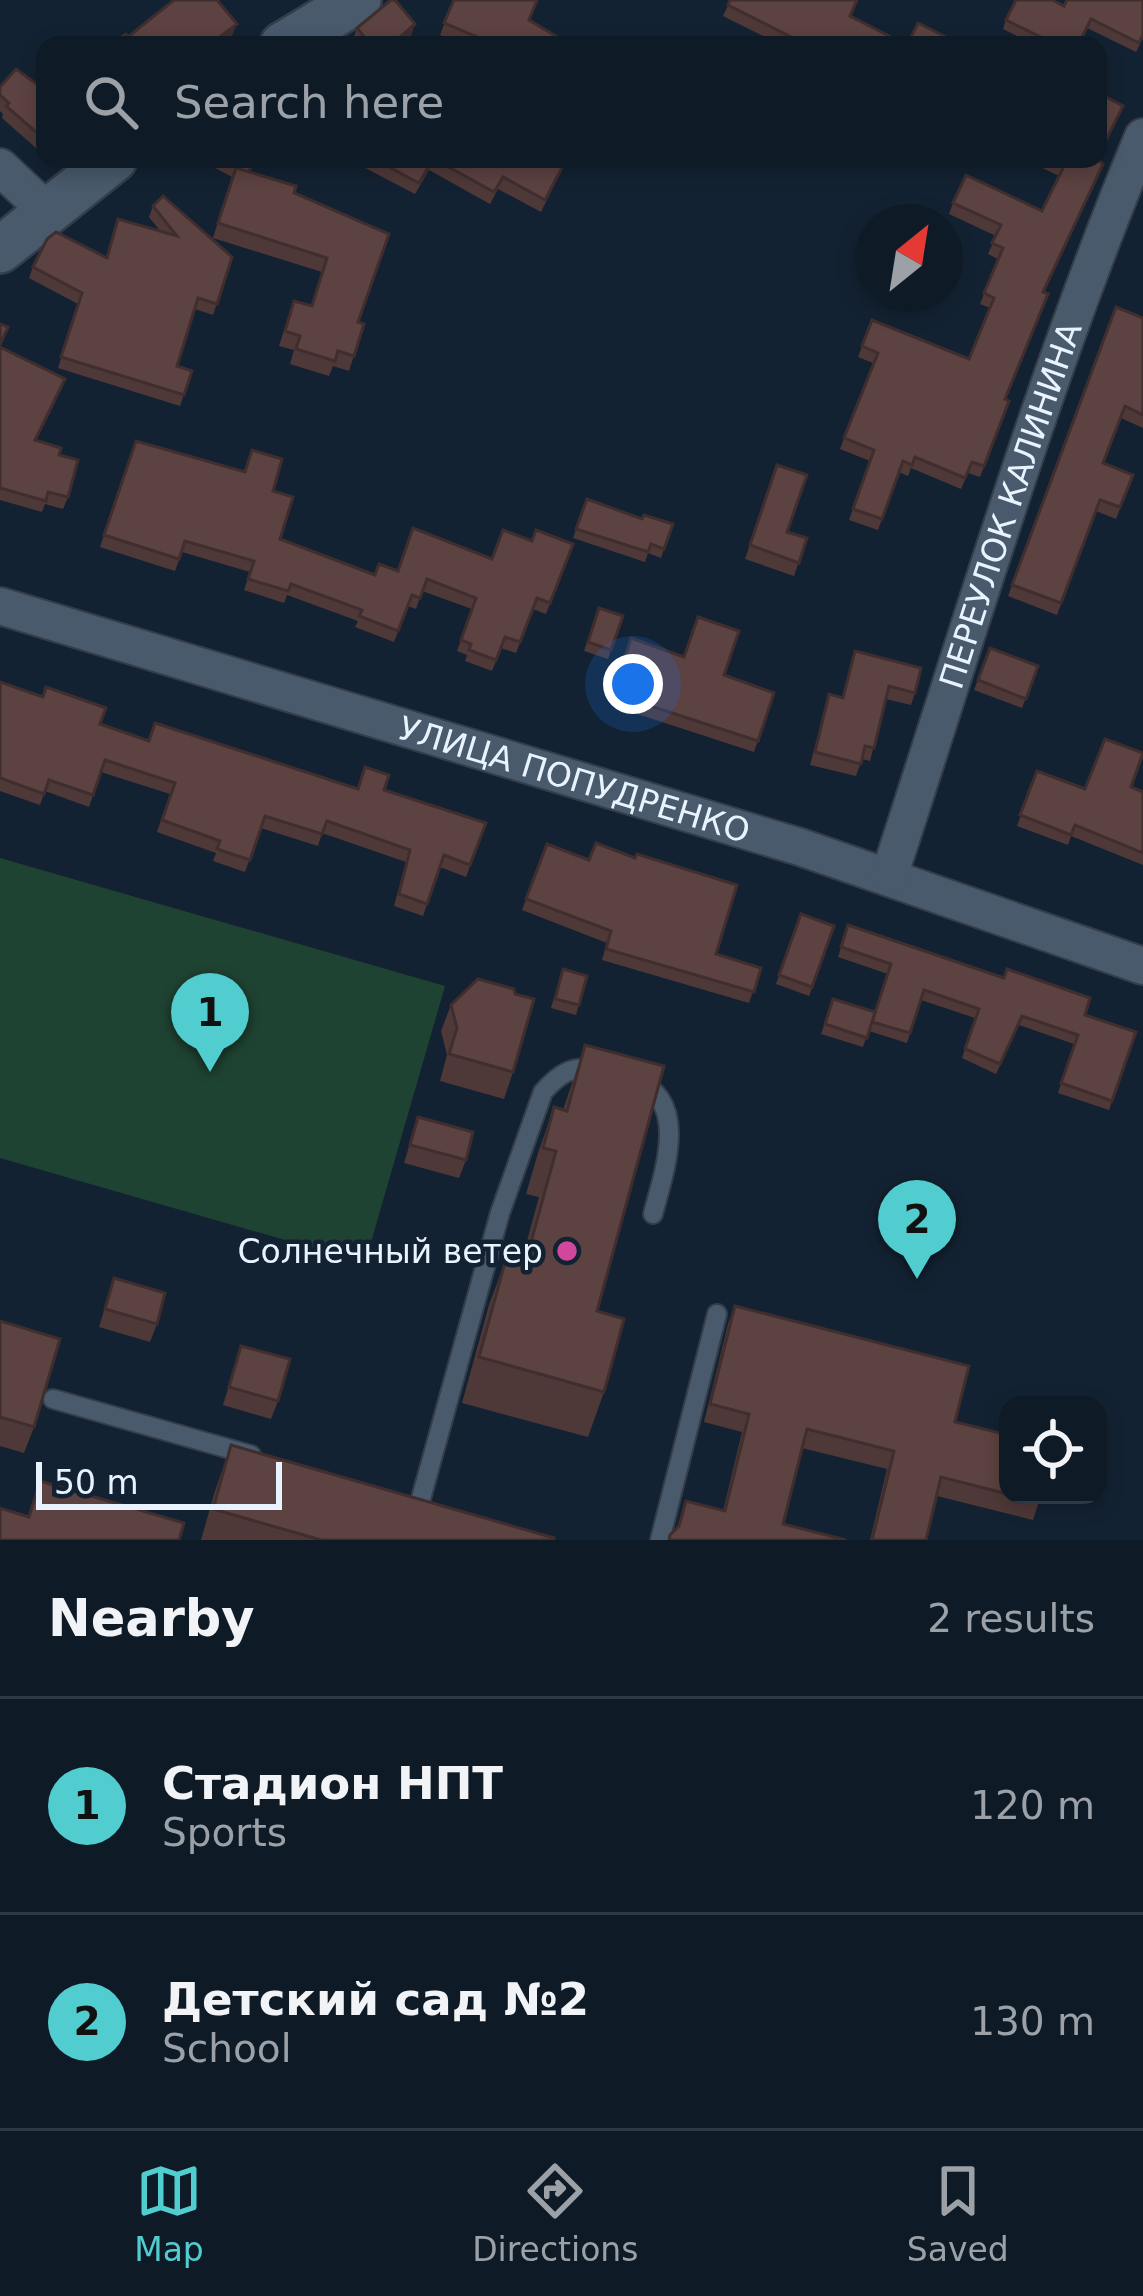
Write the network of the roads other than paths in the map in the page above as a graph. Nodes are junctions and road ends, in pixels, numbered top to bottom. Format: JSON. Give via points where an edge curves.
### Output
{"nodes":[{"id":1,"x":358,"y":0,"type":"edge"},
{"id":2,"x":299,"y":36,"type":"edge"},
{"id":3,"x":1143,"y":137,"type":"edge"},
{"id":4,"x":0,"y":167,"type":"edge"},
{"id":5,"x":102,"y":168,"type":"edge"},
{"id":6,"x":47,"y":211,"type":"junction"},
{"id":7,"x":0,"y":250,"type":"edge"},
{"id":8,"x":0,"y":606,"type":"edge"},
{"id":9,"x":889,"y":876,"type":"junction"},
{"id":10,"x":1143,"y":966,"type":"edge"},
{"id":11,"x":652,"y":1214,"type":"dead end"},
{"id":12,"x":717,"y":1314,"type":"dead end"},
{"id":13,"x":53,"y":1400,"type":"edge"},
{"id":14,"x":260,"y":1457,"type":"edge"},
{"id":15,"x":397,"y":1496,"type":"edge"},
{"id":16,"x":420,"y":1502,"type":"junction"},
{"id":17,"x":442,"y":1509,"type":"edge"},
{"id":18,"x":660,"y":1540,"type":"edge"}],
"edges":[{"from":1,"to":2,"type":"street"},
{"from":3,"to":9,"type":"street","name":"ПЕРЕУЛОК КАЛИНИНА","via":[[1102,237]]},
{"from":4,"to":6,"type":"street"},
{"from":5,"to":6,"type":"street"},
{"from":6,"to":7,"type":"street"},
{"from":8,"to":9,"type":"street","name":"УЛИЦА ПОПУДРЕНКО"},
{"from":9,"to":10,"type":"street","name":"УЛИЦА ПОПУДРЕНКО"},
{"from":11,"to":16,"type":"lane","via":[[668,1141],[656,1090],[584,1067],[556,1076],[500,1213]]},
{"from":12,"to":18,"type":"lane"},
{"from":13,"to":14,"type":"lane"},
{"from":15,"to":16,"type":"lane"},
{"from":16,"to":17,"type":"lane"}]}
